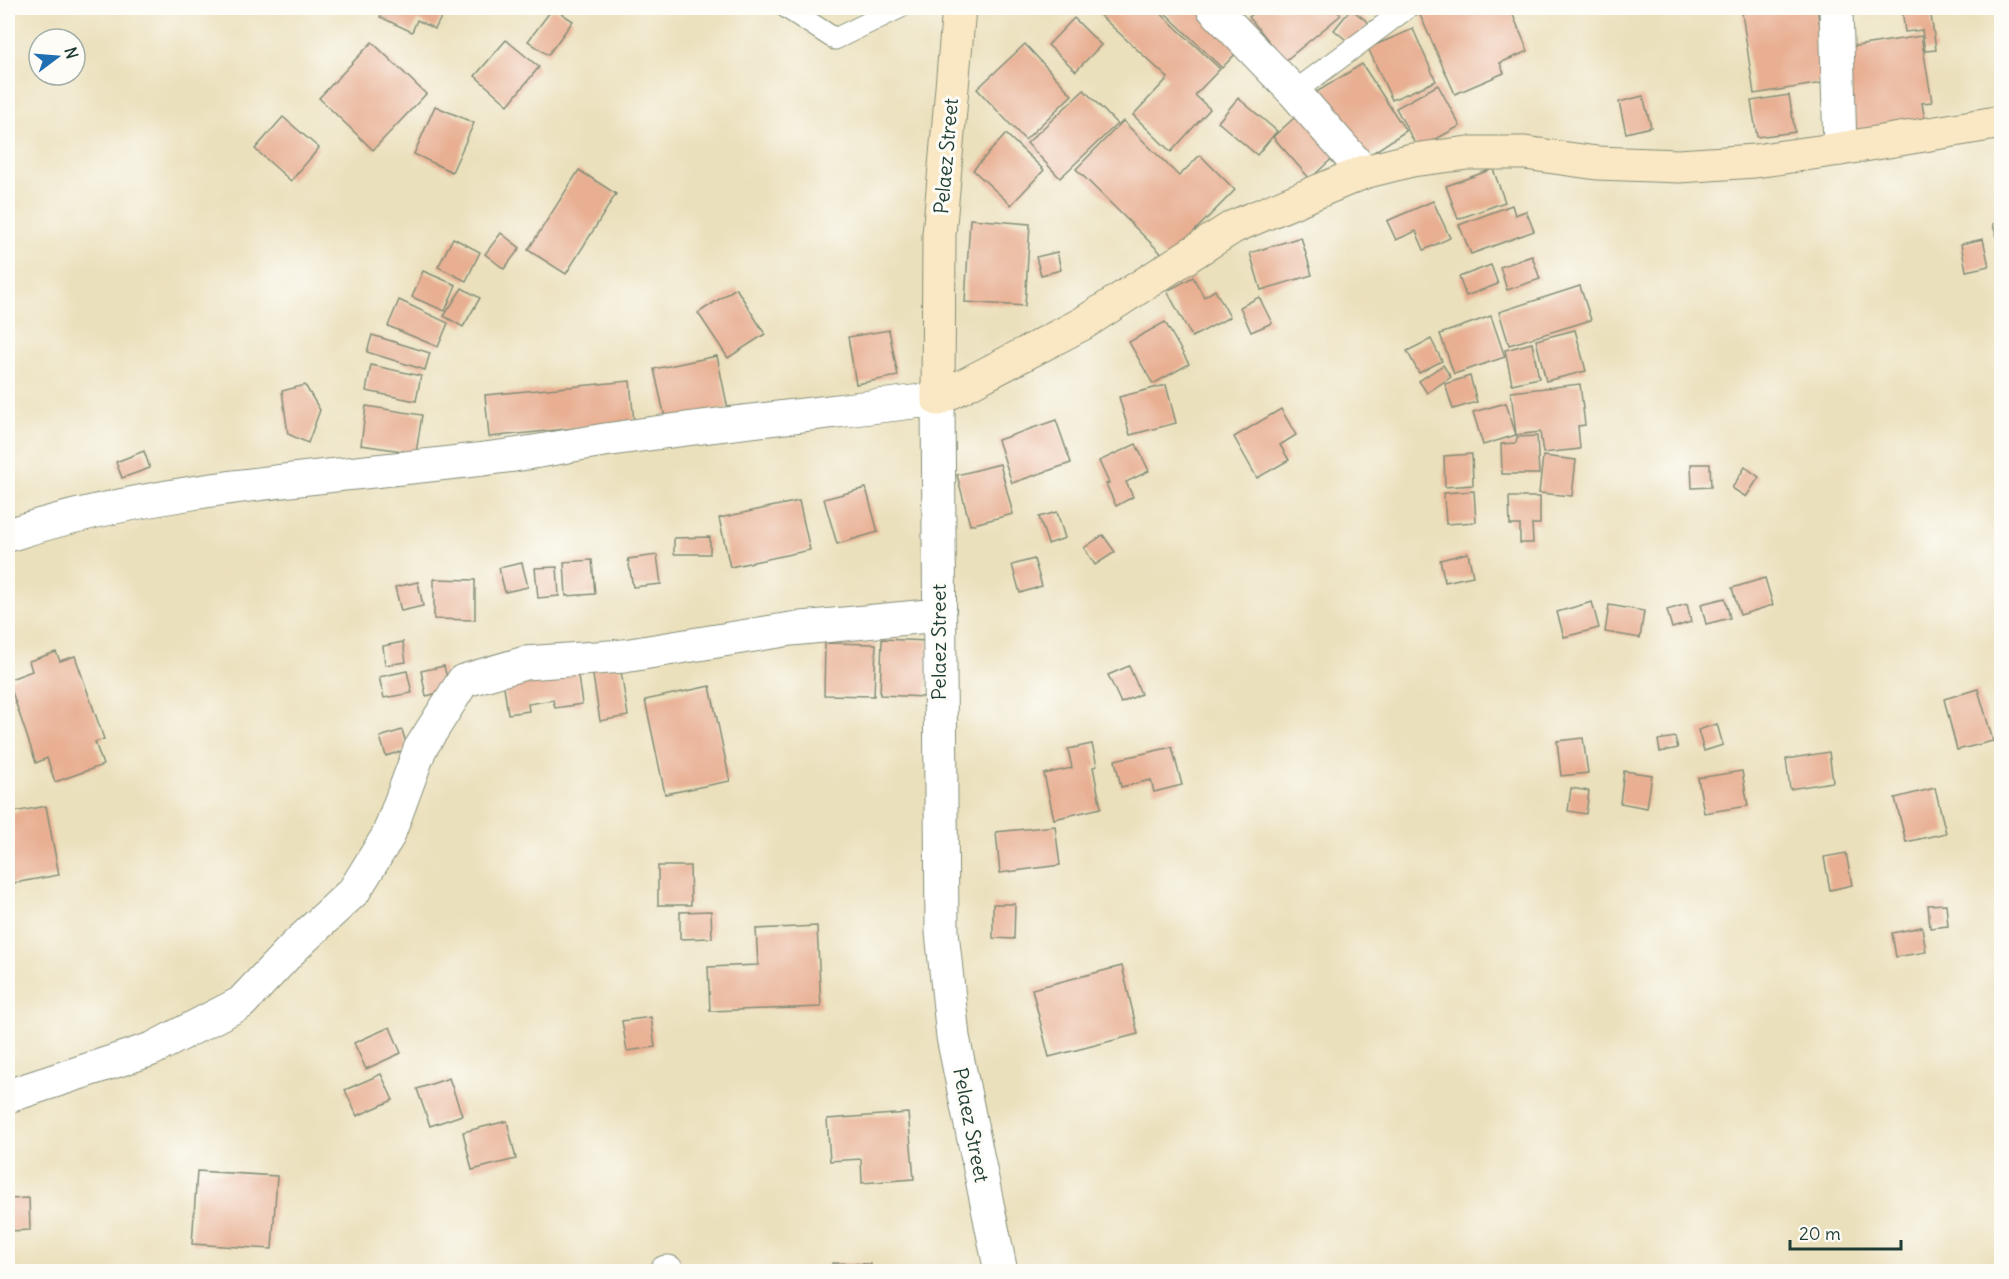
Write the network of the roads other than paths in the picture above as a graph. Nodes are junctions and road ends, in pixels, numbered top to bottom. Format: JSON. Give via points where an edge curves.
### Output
{"nodes":[{"id":1,"x":787,"y":8,"type":"edge"},
{"id":2,"x":899,"y":8,"type":"edge"},
{"id":3,"x":960,"y":8,"type":"edge"},
{"id":4,"x":1213,"y":8,"type":"edge"},
{"id":5,"x":1407,"y":8,"type":"edge"},
{"id":6,"x":1836,"y":8,"type":"edge"},
{"id":7,"x":1294,"y":92,"type":"junction"},
{"id":8,"x":2001,"y":122,"type":"edge"},
{"id":9,"x":1840,"y":149,"type":"junction"},
{"id":10,"x":1364,"y":172,"type":"junction"},
{"id":11,"x":938,"y":399,"type":"junction"},
{"id":12,"x":8,"y":535,"type":"edge"},
{"id":13,"x":939,"y":615,"type":"junction"},
{"id":14,"x":8,"y":1095,"type":"edge"},
{"id":15,"x":1001,"y":1272,"type":"edge"}],
"edges":[{"from":1,"to":2,"type":"lane","via":[[835,39]]},
{"from":3,"to":11,"type":"street","name":"Pelaez Street","via":[[939,235]]},
{"from":4,"to":7,"type":"street"},
{"from":5,"to":7,"type":"lane"},
{"from":6,"to":9,"type":"street"},
{"from":7,"to":10,"type":"street"},
{"from":8,"to":9,"type":"street"},
{"from":9,"to":10,"type":"street","via":[[1755,161],[1679,166],[1597,163],[1525,153],[1468,153],[1412,160]]},
{"from":10,"to":11,"type":"street","via":[[1233,226],[1082,324]]},
{"from":11,"to":12,"type":"street","via":[[619,438],[506,456],[286,480],[136,502]]},
{"from":11,"to":13,"type":"street","name":"Pelaez Street"},
{"from":13,"to":14,"type":"street","via":[[791,629],[624,656],[525,663],[463,681],[420,748],[388,836],[354,891],[241,1003],[152,1049]]},
{"from":13,"to":15,"type":"street","name":"Pelaez Street","via":[[942,932],[953,1038]]}]}
